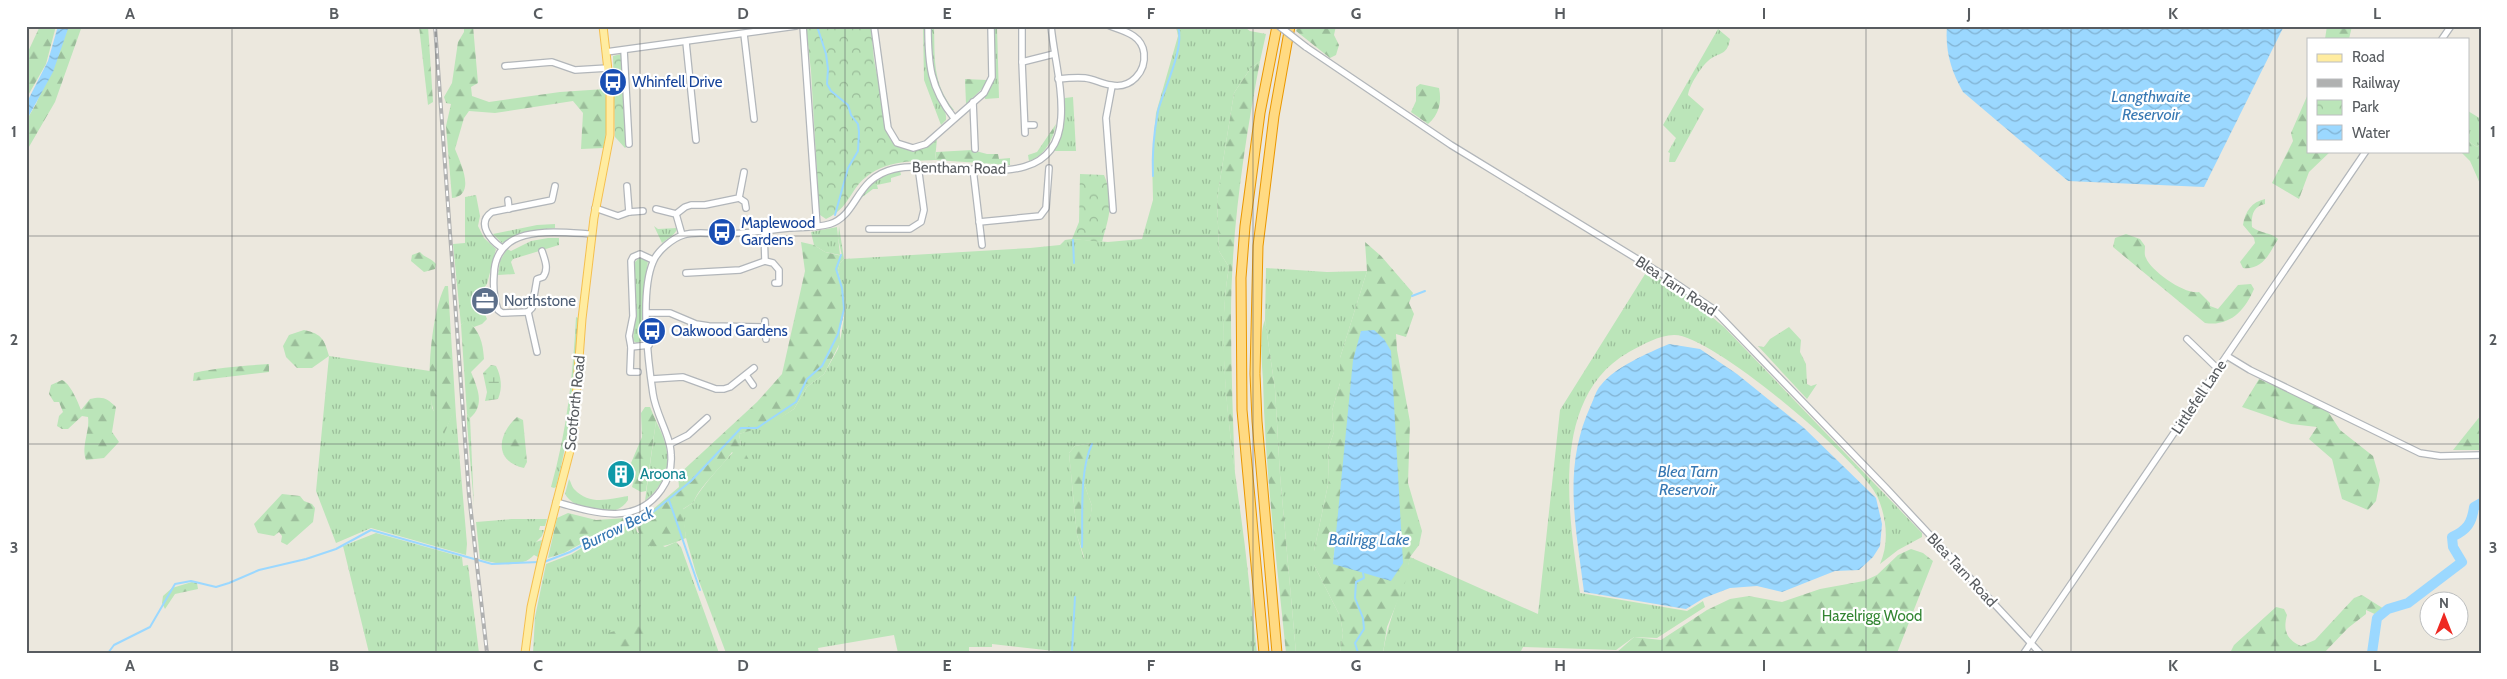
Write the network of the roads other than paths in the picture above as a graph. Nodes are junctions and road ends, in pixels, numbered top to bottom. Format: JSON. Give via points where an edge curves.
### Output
{"nodes":[{"id":1,"x":603,"y":26,"type":"edge"},
{"id":2,"x":796,"y":26,"type":"edge"},
{"id":3,"x":803,"y":26,"type":"edge"},
{"id":4,"x":874,"y":26,"type":"edge"},
{"id":5,"x":928,"y":26,"type":"edge"},
{"id":6,"x":991,"y":26,"type":"edge"},
{"id":7,"x":1022,"y":26,"type":"edge"},
{"id":8,"x":1051,"y":26,"type":"edge"},
{"id":9,"x":1110,"y":26,"type":"edge"},
{"id":10,"x":1278,"y":26,"type":"edge"},
{"id":11,"x":1290,"y":26,"type":"edge"},
{"id":12,"x":2450,"y":26,"type":"edge"},
{"id":13,"x":744,"y":34,"type":"junction"},
{"id":14,"x":2443,"y":38,"type":"edge"},
{"id":15,"x":686,"y":42,"type":"junction"},
{"id":16,"x":624,"y":50,"type":"junction"},
{"id":17,"x":606,"y":52,"type":"junction"},
{"id":18,"x":1054,"y":54,"type":"junction"},
{"id":19,"x":1022,"y":62,"type":"junction"},
{"id":20,"x":509,"y":67,"type":"dead end"},
{"id":21,"x":608,"y":68,"type":"junction"},
{"id":22,"x":1058,"y":79,"type":"junction"},
{"id":23,"x":1112,"y":86,"type":"junction"},
{"id":24,"x":973,"y":102,"type":"junction"},
{"id":25,"x":954,"y":118,"type":"junction"},
{"id":26,"x":754,"y":119,"type":"dead end"},
{"id":27,"x":1024,"y":125,"type":"junction"},
{"id":28,"x":1034,"y":125,"type":"dead end"},
{"id":29,"x":1025,"y":133,"type":"dead end"},
{"id":30,"x":696,"y":140,"type":"dead end"},
{"id":31,"x":629,"y":144,"type":"dead end"},
{"id":32,"x":975,"y":149,"type":"dead end"},
{"id":33,"x":2365,"y":152,"type":"edge"},
{"id":34,"x":918,"y":166,"type":"junction"},
{"id":35,"x":1049,"y":168,"type":"dead end"},
{"id":36,"x":973,"y":169,"type":"junction"},
{"id":37,"x":744,"y":172,"type":"dead end"},
{"id":38,"x":555,"y":186,"type":"dead end"},
{"id":39,"x":627,"y":186,"type":"dead end"},
{"id":40,"x":739,"y":198,"type":"junction"},
{"id":41,"x":508,"y":200,"type":"dead end"},
{"id":42,"x":595,"y":208,"type":"junction"},
{"id":43,"x":746,"y":208,"type":"dead end"},
{"id":44,"x":509,"y":209,"type":"junction"},
{"id":45,"x":656,"y":210,"type":"dead end"},
{"id":46,"x":1113,"y":210,"type":"dead end"},
{"id":47,"x":643,"y":211,"type":"dead end"},
{"id":48,"x":629,"y":212,"type":"junction"},
{"id":49,"x":676,"y":214,"type":"junction"},
{"id":50,"x":979,"y":222,"type":"junction"},
{"id":51,"x":818,"y":226,"type":"junction"},
{"id":52,"x":869,"y":229,"type":"dead end"},
{"id":53,"x":764,"y":231,"type":"junction"},
{"id":54,"x":592,"y":234,"type":"junction"},
{"id":55,"x":682,"y":235,"type":"junction"},
{"id":56,"x":982,"y":245,"type":"dead end"},
{"id":57,"x":502,"y":248,"type":"junction"},
{"id":58,"x":542,"y":251,"type":"dead end"},
{"id":59,"x":653,"y":260,"type":"junction"},
{"id":60,"x":765,"y":261,"type":"junction"},
{"id":61,"x":686,"y":273,"type":"dead end"},
{"id":62,"x":776,"y":283,"type":"dead end"},
{"id":63,"x":528,"y":312,"type":"junction"},
{"id":64,"x":647,"y":313,"type":"junction"},
{"id":65,"x":766,"y":339,"type":"dead end"},
{"id":66,"x":2187,"y":339,"type":"dead end"},
{"id":67,"x":649,"y":345,"type":"junction"},
{"id":68,"x":631,"y":347,"type":"junction"},
{"id":69,"x":537,"y":352,"type":"dead end"},
{"id":70,"x":2226,"y":356,"type":"junction"},
{"id":71,"x":754,"y":368,"type":"dead end"},
{"id":72,"x":2218,"y":368,"type":"junction"},
{"id":73,"x":638,"y":372,"type":"dead end"},
{"id":74,"x":746,"y":375,"type":"junction"},
{"id":75,"x":652,"y":379,"type":"junction"},
{"id":76,"x":753,"y":384,"type":"dead end"},
{"id":77,"x":698,"y":415,"type":"dead end"},
{"id":78,"x":670,"y":444,"type":"junction"},
{"id":79,"x":2481,"y":455,"type":"edge"},
{"id":80,"x":556,"y":502,"type":"junction"},
{"id":81,"x":2031,"y":643,"type":"junction"},
{"id":82,"x":526,"y":653,"type":"edge"},
{"id":83,"x":1264,"y":653,"type":"edge"},
{"id":84,"x":1277,"y":653,"type":"edge"},
{"id":85,"x":2024,"y":653,"type":"edge"},
{"id":86,"x":2040,"y":653,"type":"edge"}],
"edges":[{"from":1,"to":17,"type":"main road","name":"Scotforth Road"},
{"from":2,"to":13,"type":"street"},
{"from":3,"to":51,"type":"street"},
{"from":4,"to":25,"type":"street","via":[[888,128],[893,140],[904,147],[919,147]]},
{"from":5,"to":25,"type":"street","via":[[932,79],[939,99]]},
{"from":6,"to":24,"type":"street","via":[[992,77],[984,93]]},
{"from":7,"to":19,"type":"street"},
{"from":8,"to":18,"type":"street","name":"Bentham Road"},
{"from":9,"to":23,"type":"street","via":[[1140,40],[1144,56],[1144,65],[1136,77],[1122,86]]},
{"from":10,"to":81,"type":"street","name":"Blea Tarn Road","bridge":true,"via":[[1451,145],[1712,308]]},
{"from":10,"to":83,"type":"highway","via":[[1260,113],[1241,278],[1242,410]]},
{"from":11,"to":84,"type":"highway","via":[[1274,116],[1258,246],[1255,374]]},
{"from":12,"to":14,"type":"street"},
{"from":13,"to":15,"type":"street"},
{"from":13,"to":26,"type":"street"},
{"from":15,"to":16,"type":"street"},
{"from":15,"to":30,"type":"street"},
{"from":16,"to":17,"type":"street"},
{"from":16,"to":31,"type":"street"},
{"from":17,"to":21,"type":"main road","name":"Scotforth Road"},
{"from":18,"to":19,"type":"street"},
{"from":18,"to":22,"type":"street","name":"Bentham Road"},
{"from":19,"to":27,"type":"street"},
{"from":20,"to":21,"type":"street","via":[[552,62],[576,70]]},
{"from":21,"to":42,"type":"main road","name":"Scotforth Road","via":[[612,116]]},
{"from":22,"to":23,"type":"street","via":[[1087,78]]},
{"from":22,"to":36,"type":"street","name":"Bentham Road","via":[[1059,130],[1042,160],[1018,169]]},
{"from":23,"to":46,"type":"street","via":[[1106,118]]},
{"from":24,"to":25,"type":"street"},
{"from":24,"to":32,"type":"street"},
{"from":27,"to":28,"type":"street"},
{"from":27,"to":29,"type":"street"},
{"from":33,"to":70,"type":"street","name":"Littlefell Lane"},
{"from":34,"to":36,"type":"street","name":"Bentham Road"},
{"from":34,"to":51,"type":"street","name":"Bentham Road","via":[[879,175],[860,191],[846,214],[830,224]]},
{"from":34,"to":52,"type":"street","via":[[924,210],[921,222],[910,229],[882,226]]},
{"from":35,"to":50,"type":"street","via":[[1046,208],[1040,216]]},
{"from":36,"to":50,"type":"street"},
{"from":37,"to":40,"type":"street"},
{"from":38,"to":44,"type":"street","via":[[552,200]]},
{"from":39,"to":48,"type":"street"},
{"from":40,"to":43,"type":"street","via":[[745,202]]},
{"from":40,"to":49,"type":"street","via":[[691,205]]},
{"from":41,"to":44,"type":"street"},
{"from":42,"to":48,"type":"street","via":[[618,216]]},
{"from":42,"to":54,"type":"main road","name":"Scotforth Road"},
{"from":44,"to":57,"type":"street","via":[[492,212],[484,219],[488,236]]},
{"from":45,"to":49,"type":"street"},
{"from":47,"to":48,"type":"street"},
{"from":49,"to":55,"type":"street"},
{"from":50,"to":56,"type":"street"},
{"from":51,"to":53,"type":"street","name":"Bentham Road"},
{"from":53,"to":55,"type":"street","name":"Bentham Road"},
{"from":53,"to":60,"type":"street"},
{"from":54,"to":57,"type":"street","via":[[535,232]]},
{"from":54,"to":80,"type":"main road","name":"Scotforth Road","via":[[573,439]]},
{"from":55,"to":59,"type":"street"},
{"from":57,"to":63,"type":"street","via":[[494,266],[497,307],[502,313]]},
{"from":58,"to":63,"type":"street","via":[[546,274],[537,279],[532,308]]},
{"from":59,"to":64,"type":"street"},
{"from":59,"to":68,"type":"street","via":[[640,254],[631,261]]},
{"from":60,"to":61,"type":"street","via":[[740,270],[701,269]]},
{"from":60,"to":62,"type":"street","via":[[773,263],[779,270],[779,283]]},
{"from":63,"to":69,"type":"street"},
{"from":64,"to":65,"type":"street","via":[[670,313],[709,326],[765,324]]},
{"from":64,"to":67,"type":"street"},
{"from":66,"to":72,"type":"street"},
{"from":67,"to":68,"type":"street"},
{"from":67,"to":75,"type":"street"},
{"from":68,"to":73,"type":"street","via":[[630,372]]},
{"from":70,"to":72,"type":"street","name":"Littlefell Lane"},
{"from":70,"to":79,"type":"street","via":[[2420,453]]},
{"from":71,"to":74,"type":"street"},
{"from":72,"to":81,"type":"street","name":"Littlefell Lane"},
{"from":74,"to":75,"type":"street","via":[[724,389],[683,377]]},
{"from":74,"to":76,"type":"street"},
{"from":75,"to":78,"type":"street","via":[[660,422]]},
{"from":77,"to":78,"type":"street","via":[[704,420],[688,435]]},
{"from":78,"to":80,"type":"street","via":[[671,467],[665,483],[656,497],[641,508],[628,513],[608,514]]},
{"from":80,"to":82,"type":"main road","name":"Scotforth Road","via":[[529,618]]},
{"from":81,"to":85,"type":"street","name":"Littlefell Lane"},
{"from":81,"to":86,"type":"street","name":"Blea Tarn Road"}]}
